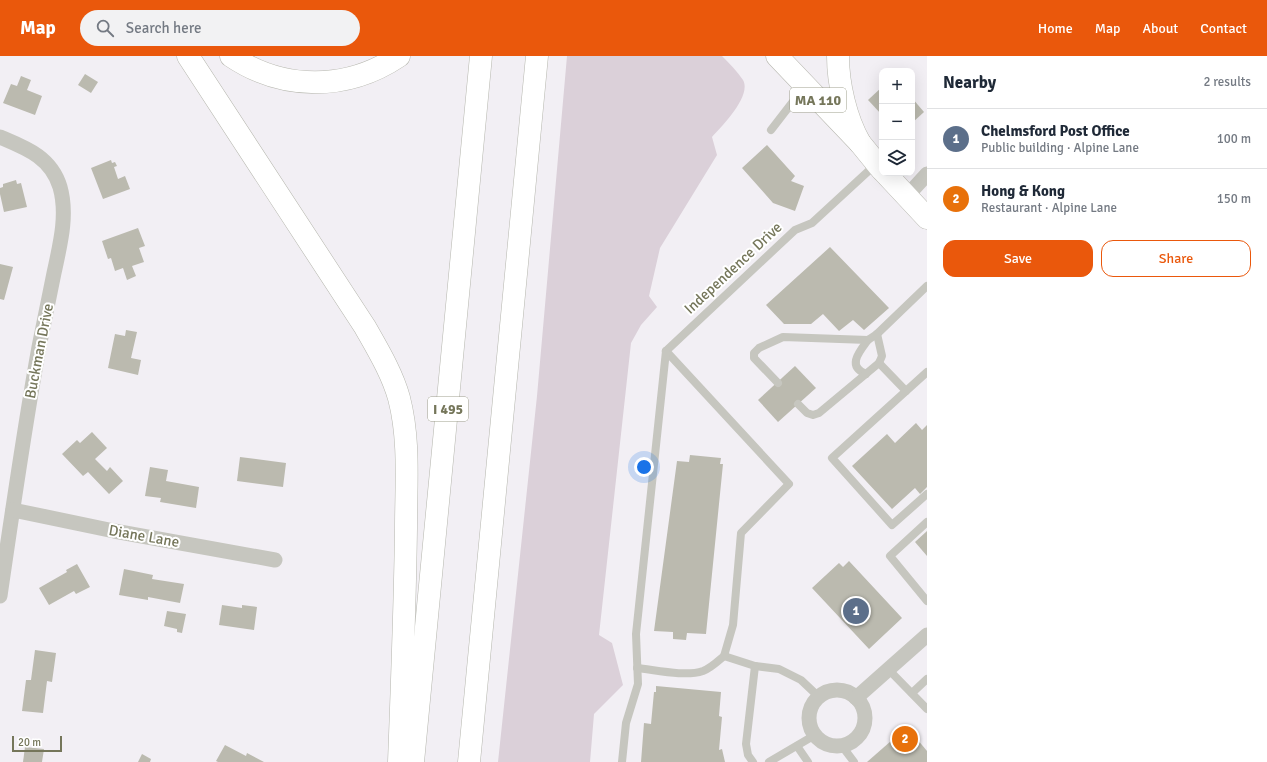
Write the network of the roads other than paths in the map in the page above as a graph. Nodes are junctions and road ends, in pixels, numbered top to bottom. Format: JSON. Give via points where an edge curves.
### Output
{"nodes":[{"id":1,"x":188,"y":56,"type":"edge"},
{"id":2,"x":231,"y":56,"type":"edge"},
{"id":3,"x":399,"y":56,"type":"edge"},
{"id":4,"x":481,"y":56,"type":"edge"},
{"id":5,"x":537,"y":56,"type":"edge"},
{"id":6,"x":777,"y":56,"type":"edge"},
{"id":7,"x":838,"y":56,"type":"edge"},
{"id":8,"x":805,"y":86,"type":"junction"},
{"id":9,"x":771,"y":130,"type":"dead end"},
{"id":10,"x":0,"y":136,"type":"edge"},
{"id":11,"x":860,"y":143,"type":"junction"},
{"id":12,"x":879,"y":167,"type":"edge"},
{"id":13,"x":879,"y":171,"type":"edge"},
{"id":14,"x":927,"y":174,"type":"edge"},
{"id":15,"x":888,"y":176,"type":"edge"},
{"id":16,"x":907,"y":196,"type":"junction"},
{"id":17,"x":927,"y":218,"type":"edge"},
{"id":18,"x":927,"y":286,"type":"edge"},
{"id":19,"x":876,"y":334,"type":"junction"},
{"id":20,"x":868,"y":340,"type":"junction"},
{"id":21,"x":666,"y":351,"type":"junction"},
{"id":22,"x":879,"y":363,"type":"junction"},
{"id":23,"x":927,"y":372,"type":"edge"},
{"id":24,"x":866,"y":374,"type":"junction"},
{"id":25,"x":778,"y":383,"type":"dead end"},
{"id":26,"x":906,"y":391,"type":"junction"},
{"id":27,"x":798,"y":404,"type":"dead end"},
{"id":28,"x":927,"y":494,"type":"edge"},
{"id":29,"x":13,"y":510,"type":"junction"},
{"id":30,"x":927,"y":522,"type":"edge"},
{"id":31,"x":275,"y":560,"type":"dead end"},
{"id":32,"x":0,"y":596,"type":"edge"},
{"id":33,"x":927,"y":601,"type":"edge"},
{"id":34,"x":927,"y":635,"type":"edge"},
{"id":35,"x":724,"y":656,"type":"junction"},
{"id":36,"x":755,"y":666,"type":"junction"},
{"id":37,"x":637,"y":668,"type":"junction"},
{"id":38,"x":888,"y":669,"type":"junction"},
{"id":39,"x":927,"y":679,"type":"edge"},
{"id":40,"x":912,"y":693,"type":"junction"},
{"id":41,"x":819,"y":697,"type":"junction"},
{"id":42,"x":856,"y":698,"type":"junction"},
{"id":43,"x":927,"y":709,"type":"edge"},
{"id":44,"x":814,"y":735,"type":"junction"},
{"id":45,"x":797,"y":746,"type":"junction"},
{"id":46,"x":842,"y":746,"type":"junction"},
{"id":47,"x":398,"y":762,"type":"edge"},
{"id":48,"x":413,"y":762,"type":"edge"},
{"id":49,"x":469,"y":762,"type":"edge"},
{"id":50,"x":622,"y":762,"type":"edge"},
{"id":51,"x":753,"y":762,"type":"edge"},
{"id":52,"x":769,"y":762,"type":"edge"},
{"id":53,"x":808,"y":762,"type":"edge"},
{"id":54,"x":854,"y":762,"type":"edge"}],
"edges":[{"from":1,"to":47,"type":"main road","via":[[365,327],[386,365],[399,398],[404,422],[406,460]]},
{"from":2,"to":3,"type":"main road","via":[[259,72],[282,79],[331,82],[379,68]]},
{"from":4,"to":48,"type":"main road","number":"I 495"},
{"from":5,"to":49,"type":"main road"},
{"from":6,"to":8,"type":"main road","number":"MA 110"},
{"from":7,"to":11,"type":"main road","via":[[839,76],[848,118]]},
{"from":8,"to":9,"type":"lane"},
{"from":8,"to":11,"type":"main road","number":"MA 110"},
{"from":10,"to":29,"type":"street","name":"Buckman Drive","via":[[34,152],[49,164],[55,173],[63,201],[60,244],[26,422]]},
{"from":11,"to":12,"type":"main road","number":"MA 110"},
{"from":13,"to":21,"type":"lane","name":"Independence Drive","via":[[812,223],[795,230]]},
{"from":14,"to":16,"type":"street"},
{"from":15,"to":16,"type":"main road","number":"MA 110"},
{"from":16,"to":17,"type":"main road","number":"MA 110"},
{"from":18,"to":19,"type":"lane"},
{"from":19,"to":20,"type":"lane"},
{"from":19,"to":22,"type":"lane","via":[[882,356]]},
{"from":20,"to":24,"type":"lane","via":[[855,362],[860,372]]},
{"from":20,"to":25,"type":"lane","via":[[783,337],[759,348],[754,353],[754,358]]},
{"from":21,"to":35,"type":"lane","via":[[789,484],[741,533],[733,625]]},
{"from":21,"to":37,"type":"lane","via":[[636,634]]},
{"from":22,"to":24,"type":"lane"},
{"from":22,"to":26,"type":"lane"},
{"from":23,"to":26,"type":"lane"},
{"from":24,"to":27,"type":"lane","via":[[819,413],[807,413]]},
{"from":26,"to":28,"type":"lane","via":[[832,458],[892,525]]},
{"from":29,"to":31,"type":"street","name":"Diane Lane"},
{"from":29,"to":32,"type":"street","name":"Buckman Drive"},
{"from":30,"to":33,"type":"lane","via":[[890,556]]},
{"from":34,"to":38,"type":"street"},
{"from":35,"to":36,"type":"lane"},
{"from":35,"to":37,"type":"lane","via":[[695,673]]},
{"from":36,"to":41,"type":"lane","via":[[779,669],[801,680]]},
{"from":36,"to":51,"type":"lane","via":[[746,744],[748,755]]},
{"from":37,"to":50,"type":"lane","via":[[638,684],[626,723]]},
{"from":38,"to":40,"type":"lane"},
{"from":38,"to":42,"type":"street"},
{"from":39,"to":40,"type":"lane"},
{"from":40,"to":43,"type":"lane"},
{"from":41,"to":42,"type":"street","via":[[826,693],[842,691]]},
{"from":41,"to":44,"type":"street","via":[[810,711],[810,728]]},
{"from":42,"to":46,"type":"street","via":[[864,713],[862,730],[853,740]]},
{"from":44,"to":45,"type":"lane"},
{"from":44,"to":46,"type":"street","via":[[827,744]]},
{"from":45,"to":52,"type":"lane"},
{"from":45,"to":53,"type":"lane"},
{"from":46,"to":54,"type":"lane"}]}
